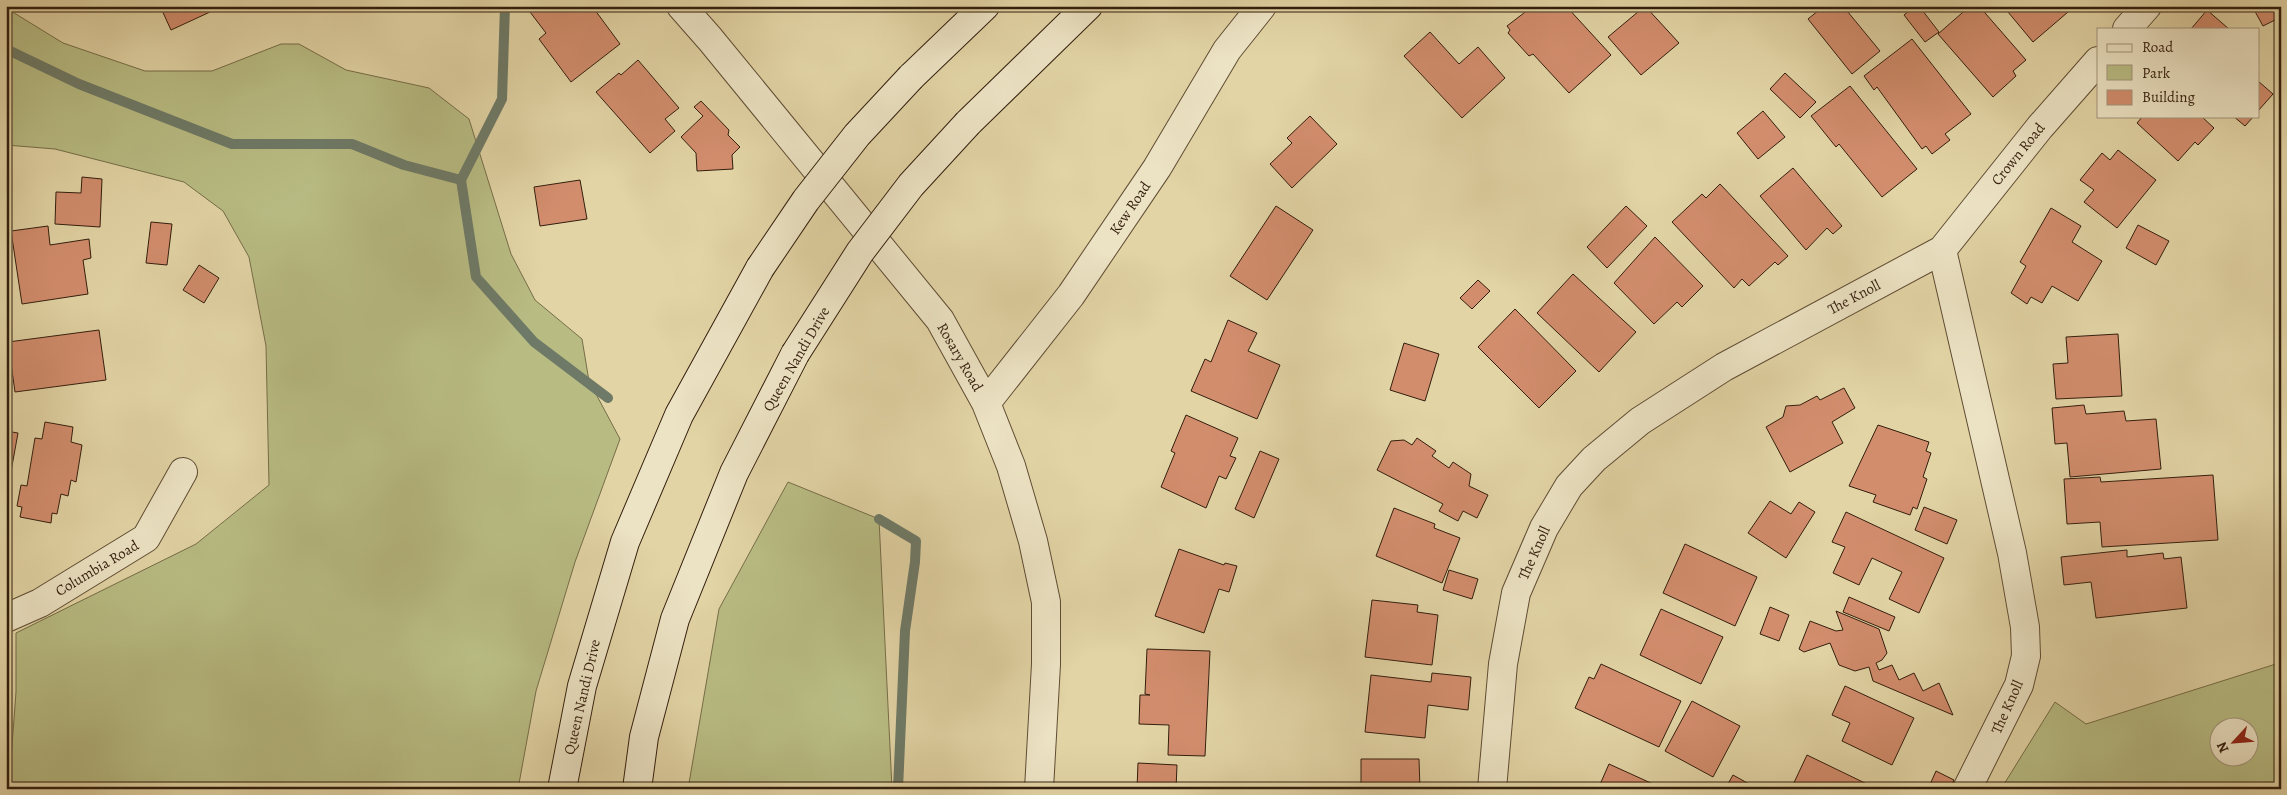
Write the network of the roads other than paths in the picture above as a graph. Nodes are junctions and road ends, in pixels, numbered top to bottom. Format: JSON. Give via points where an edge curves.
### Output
{"nodes":[{"id":1,"x":681,"y":6,"type":"edge"},
{"id":2,"x":985,"y":6,"type":"edge"},
{"id":3,"x":1088,"y":6,"type":"edge"},
{"id":4,"x":1262,"y":6,"type":"edge"},
{"id":5,"x":2147,"y":6,"type":"edge"},
{"id":6,"x":2128,"y":28,"type":"edge"},
{"id":7,"x":2097,"y":62,"type":"edge"},
{"id":8,"x":1942,"y":250,"type":"junction"},
{"id":9,"x":986,"y":403,"type":"junction"},
{"id":10,"x":183,"y":472,"type":"dead end"},
{"id":11,"x":6,"y":618,"type":"edge"},
{"id":12,"x":562,"y":789,"type":"edge"},
{"id":13,"x":637,"y":789,"type":"edge"},
{"id":14,"x":1039,"y":789,"type":"edge"},
{"id":15,"x":1492,"y":789,"type":"edge"},
{"id":16,"x":1966,"y":789,"type":"edge"}],
"edges":[{"from":1,"to":9,"type":"street","name":"Rosary Road","via":[[940,320]]},
{"from":2,"to":12,"type":"street","name":"Queen Nandi Drive","bridge":true,"via":[[911,77],[806,200],[760,268],[679,415],[625,542],[582,686]]},
{"from":3,"to":13,"type":"street","name":"Queen Nandi Drive","bridge":true,"via":[[968,123],[911,185],[860,252],[795,354],[734,473],[675,619],[644,737]]},
{"from":4,"to":9,"type":"street","name":"Kew Road","via":[[1227,50],[1157,168],[1071,296]]},
{"from":5,"to":6,"type":"street"},
{"from":7,"to":8,"type":"street","name":"Crown Road","via":[[2040,126]]},
{"from":8,"to":15,"type":"street","name":"The Knoll","via":[[1690,388],[1640,420],[1594,459],[1569,486],[1544,528],[1516,593],[1503,664]]},
{"from":8,"to":16,"type":"street","name":"The Knoll","via":[[2012,554],[2025,627],[2026,656],[2019,685]]},
{"from":9,"to":14,"type":"street","name":"Rosary Road","via":[[1014,475],[1046,602]]},
{"from":10,"to":11,"type":"street","name":"Columbia Road","via":[[146,538],[40,603]]}]}
